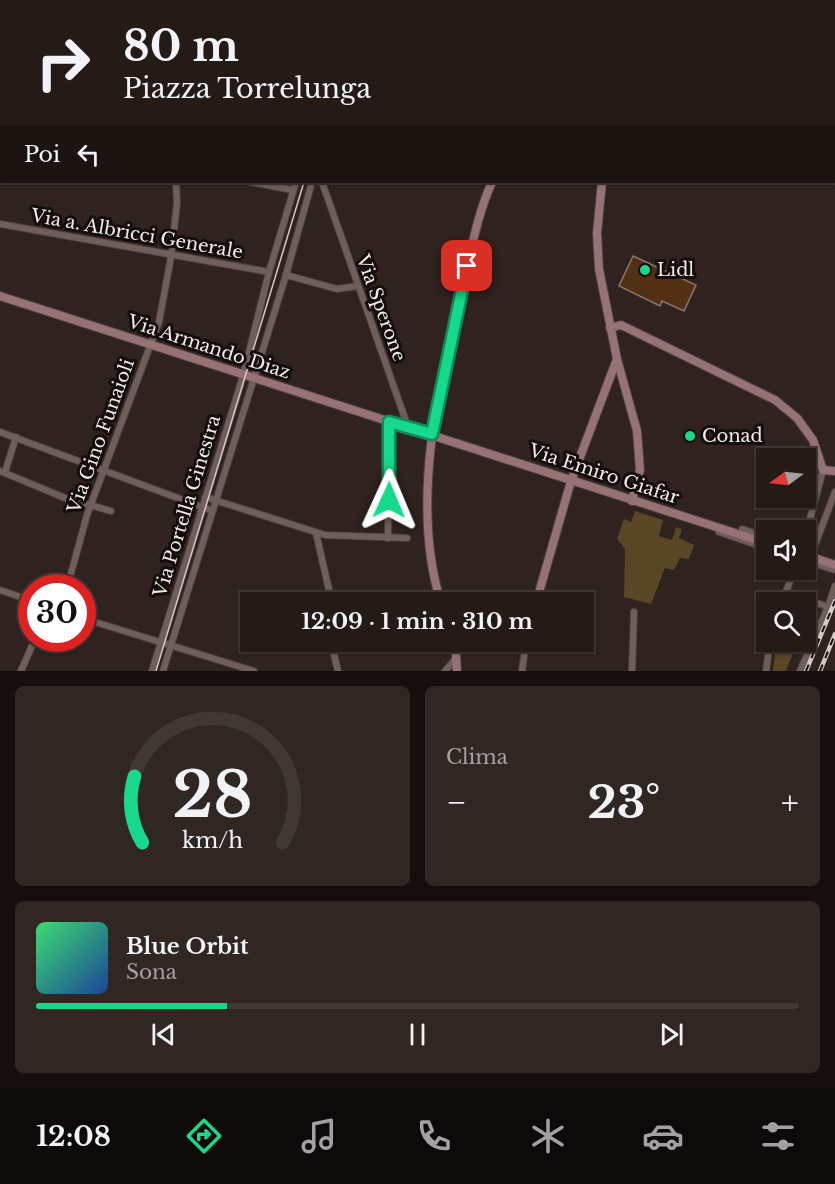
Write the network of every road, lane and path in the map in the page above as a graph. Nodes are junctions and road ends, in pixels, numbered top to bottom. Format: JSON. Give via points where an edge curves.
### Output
{"nodes":[{"id":1,"x":176,"y":183,"type":"edge"},
{"id":2,"x":256,"y":183,"type":"edge"},
{"id":3,"x":296,"y":183,"type":"edge"},
{"id":4,"x":312,"y":183,"type":"edge"},
{"id":5,"x":492,"y":183,"type":"edge"},
{"id":6,"x":602,"y":183,"type":"edge"},
{"id":7,"x":320,"y":184,"type":"edge"},
{"id":8,"x":309,"y":189,"type":"junction"},
{"id":9,"x":294,"y":190,"type":"junction"},
{"id":10,"x":0,"y":224,"type":"edge"},
{"id":11,"x":171,"y":257,"type":"junction"},
{"id":12,"x":269,"y":272,"type":"junction"},
{"id":13,"x":286,"y":275,"type":"junction"},
{"id":14,"x":358,"y":286,"type":"junction"},
{"id":15,"x":0,"y":296,"type":"edge"},
{"id":16,"x":610,"y":328,"type":"junction"},
{"id":17,"x":151,"y":345,"type":"junction"},
{"id":18,"x":617,"y":358,"type":"junction"},
{"id":19,"x":248,"y":378,"type":"junction"},
{"id":20,"x":609,"y":378,"type":"junction"},
{"id":21,"x":624,"y":386,"type":"junction"},
{"id":22,"x":389,"y":422,"type":"junction"},
{"id":23,"x":408,"y":427,"type":"junction"},
{"id":24,"x":0,"y":432,"type":"edge"},
{"id":25,"x":432,"y":434,"type":"junction"},
{"id":26,"x":16,"y":437,"type":"junction"},
{"id":27,"x":823,"y":470,"type":"junction"},
{"id":28,"x":835,"y":471,"type":"edge"},
{"id":29,"x":3,"y":472,"type":"edge"},
{"id":30,"x":103,"y":472,"type":"junction"},
{"id":31,"x":571,"y":481,"type":"junction"},
{"id":32,"x":835,"y":492,"type":"edge"},
{"id":33,"x":206,"y":497,"type":"junction"},
{"id":34,"x":216,"y":501,"type":"junction"},
{"id":35,"x":632,"y":501,"type":"junction"},
{"id":36,"x":90,"y":506,"type":"junction"},
{"id":37,"x":202,"y":507,"type":"junction"},
{"id":38,"x":111,"y":511,"type":"dead end"},
{"id":39,"x":213,"y":511,"type":"junction"},
{"id":40,"x":688,"y":519,"type":"junction"},
{"id":41,"x":810,"y":520,"type":"edge"},
{"id":42,"x":740,"y":532,"type":"junction"},
{"id":43,"x":316,"y":533,"type":"junction"},
{"id":44,"x":756,"y":535,"type":"edge"},
{"id":45,"x":816,"y":537,"type":"edge"},
{"id":46,"x":388,"y":538,"type":"junction"},
{"id":47,"x":407,"y":538,"type":"dead end"},
{"id":48,"x":756,"y":539,"type":"edge"},
{"id":49,"x":756,"y":544,"type":"edge"},
{"id":50,"x":816,"y":556,"type":"edge"},
{"id":51,"x":816,"y":564,"type":"edge"},
{"id":52,"x":835,"y":565,"type":"edge"},
{"id":53,"x":835,"y":570,"type":"edge"},
{"id":54,"x":71,"y":574,"type":"edge"},
{"id":55,"x":791,"y":580,"type":"edge"},
{"id":56,"x":835,"y":586,"type":"edge"},
{"id":57,"x":0,"y":590,"type":"edge"},
{"id":58,"x":329,"y":592,"type":"edge"},
{"id":59,"x":438,"y":592,"type":"edge"},
{"id":60,"x":539,"y":592,"type":"edge"},
{"id":61,"x":786,"y":592,"type":"edge"},
{"id":62,"x":18,"y":596,"type":"edge"},
{"id":63,"x":816,"y":603,"type":"edge"},
{"id":64,"x":828,"y":608,"type":"junction"},
{"id":65,"x":634,"y":612,"type":"dead end"},
{"id":66,"x":96,"y":623,"type":"edge"},
{"id":67,"x":160,"y":644,"type":"junction"},
{"id":68,"x":171,"y":645,"type":"junction"},
{"id":69,"x":29,"y":652,"type":"edge"},
{"id":70,"x":333,"y":652,"type":"edge"},
{"id":71,"x":456,"y":652,"type":"edge"},
{"id":72,"x":525,"y":652,"type":"edge"},
{"id":73,"x":769,"y":652,"type":"edge"},
{"id":74,"x":457,"y":657,"type":"junction"},
{"id":75,"x":21,"y":671,"type":"edge"},
{"id":76,"x":152,"y":671,"type":"edge"},
{"id":77,"x":164,"y":671,"type":"edge"},
{"id":78,"x":254,"y":671,"type":"edge"},
{"id":79,"x":338,"y":671,"type":"edge"},
{"id":80,"x":445,"y":671,"type":"edge"},
{"id":81,"x":457,"y":671,"type":"edge"},
{"id":82,"x":522,"y":671,"type":"edge"},
{"id":83,"x":632,"y":671,"type":"edge"},
{"id":84,"x":766,"y":671,"type":"edge"},
{"id":85,"x":800,"y":671,"type":"edge"}],
"edges":[{"from":1,"to":11,"type":"street","name":"Via Gino Funaioli"},
{"from":2,"to":9,"type":"street"},
{"from":3,"to":9,"type":"street"},
{"from":4,"to":8,"type":"street"},
{"from":5,"to":25,"type":"street","via":[[467,266]]},
{"from":6,"to":16,"type":"street","via":[[598,261]]},
{"from":7,"to":8,"type":"street"},
{"from":7,"to":14,"type":"street","name":"Via Sperone"},
{"from":8,"to":13,"type":"street"},
{"from":9,"to":12,"type":"street"},
{"from":10,"to":11,"type":"street","name":"Via a. Albricci Generale"},
{"from":11,"to":12,"type":"street","name":"Via a. Albricci Generale"},
{"from":11,"to":17,"type":"street","name":"Via Gino Funaioli"},
{"from":12,"to":19,"type":"street"},
{"from":13,"to":14,"type":"street","via":[[337,289]]},
{"from":13,"to":19,"type":"street"},
{"from":14,"to":23,"type":"street","name":"Via Sperone"},
{"from":15,"to":17,"type":"street","name":"Via Armando Diaz"},
{"from":16,"to":18,"type":"street"},
{"from":16,"to":27,"type":"street","via":[[621,326],[775,400],[813,440]]},
{"from":17,"to":19,"type":"street","name":"Via Armando Diaz"},
{"from":17,"to":30,"type":"street","name":"Via Gino Funaioli"},
{"from":18,"to":20,"type":"street"},
{"from":18,"to":21,"type":"street"},
{"from":19,"to":22,"type":"street","name":"Via Armando Diaz"},
{"from":19,"to":33,"type":"street","name":"Via Portella Ginestra"},
{"from":19,"to":34,"type":"street","name":"Via Portella Ginestra"},
{"from":20,"to":21,"type":"street"},
{"from":20,"to":31,"type":"street"},
{"from":21,"to":35,"type":"street","via":[[638,441],[640,470]]},
{"from":22,"to":23,"type":"street","name":"Via Armando Diaz"},
{"from":22,"to":46,"type":"street"},
{"from":23,"to":25,"type":"street","name":"Via Emiro Giafar"},
{"from":24,"to":26,"type":"street"},
{"from":25,"to":31,"type":"street","name":"Via Emiro Giafar"},
{"from":25,"to":59,"type":"street","via":[[429,534]]},
{"from":26,"to":29,"type":"street"},
{"from":26,"to":30,"type":"street"},
{"from":27,"to":28,"type":"street"},
{"from":27,"to":41,"type":"street"},
{"from":29,"to":36,"type":"street"},
{"from":30,"to":36,"type":"street","name":"Via Gino Funaioli"},
{"from":30,"to":37,"type":"street"},
{"from":31,"to":35,"type":"street","name":"Via Emiro Giafar"},
{"from":31,"to":60,"type":"street"},
{"from":32,"to":45,"type":"street"},
{"from":33,"to":34,"type":"street"},
{"from":33,"to":37,"type":"street","name":"Via Portella Ginestra"},
{"from":34,"to":39,"type":"street","name":"Via Portella Ginestra"},
{"from":34,"to":43,"type":"street"},
{"from":35,"to":40,"type":"street","name":"Via Emiro Giafar"},
{"from":36,"to":38,"type":"street"},
{"from":36,"to":54,"type":"street","name":"Via Gino Funaioli"},
{"from":37,"to":39,"type":"street"},
{"from":37,"to":67,"type":"street","name":"Via Portella Ginestra"},
{"from":39,"to":68,"type":"street","name":"Via Portella Ginestra"},
{"from":40,"to":42,"type":"street","name":"Via Emiro Giafar"},
{"from":40,"to":49,"type":"street"},
{"from":42,"to":44,"type":"street"},
{"from":42,"to":48,"type":"street","name":"Via Emiro Giafar"},
{"from":43,"to":46,"type":"street"},
{"from":43,"to":58,"type":"street"},
{"from":46,"to":47,"type":"street"},
{"from":50,"to":52,"type":"street"},
{"from":51,"to":53,"type":"street"},
{"from":55,"to":61,"type":"street"},
{"from":56,"to":64,"type":"street"},
{"from":57,"to":62,"type":"street"},
{"from":63,"to":64,"type":"street"},
{"from":64,"to":85,"type":"street"},
{"from":65,"to":83,"type":"street"},
{"from":66,"to":67,"type":"street"},
{"from":67,"to":68,"type":"street"},
{"from":67,"to":76,"type":"street","name":"Via Portella Ginestra"},
{"from":68,"to":77,"type":"street","name":"Via Portella Ginestra"},
{"from":68,"to":78,"type":"street"},
{"from":69,"to":75,"type":"street"},
{"from":70,"to":79,"type":"street"},
{"from":71,"to":74,"type":"street"},
{"from":72,"to":82,"type":"street"},
{"from":73,"to":84,"type":"street"},
{"from":74,"to":80,"type":"street"},
{"from":74,"to":81,"type":"street"}]}
